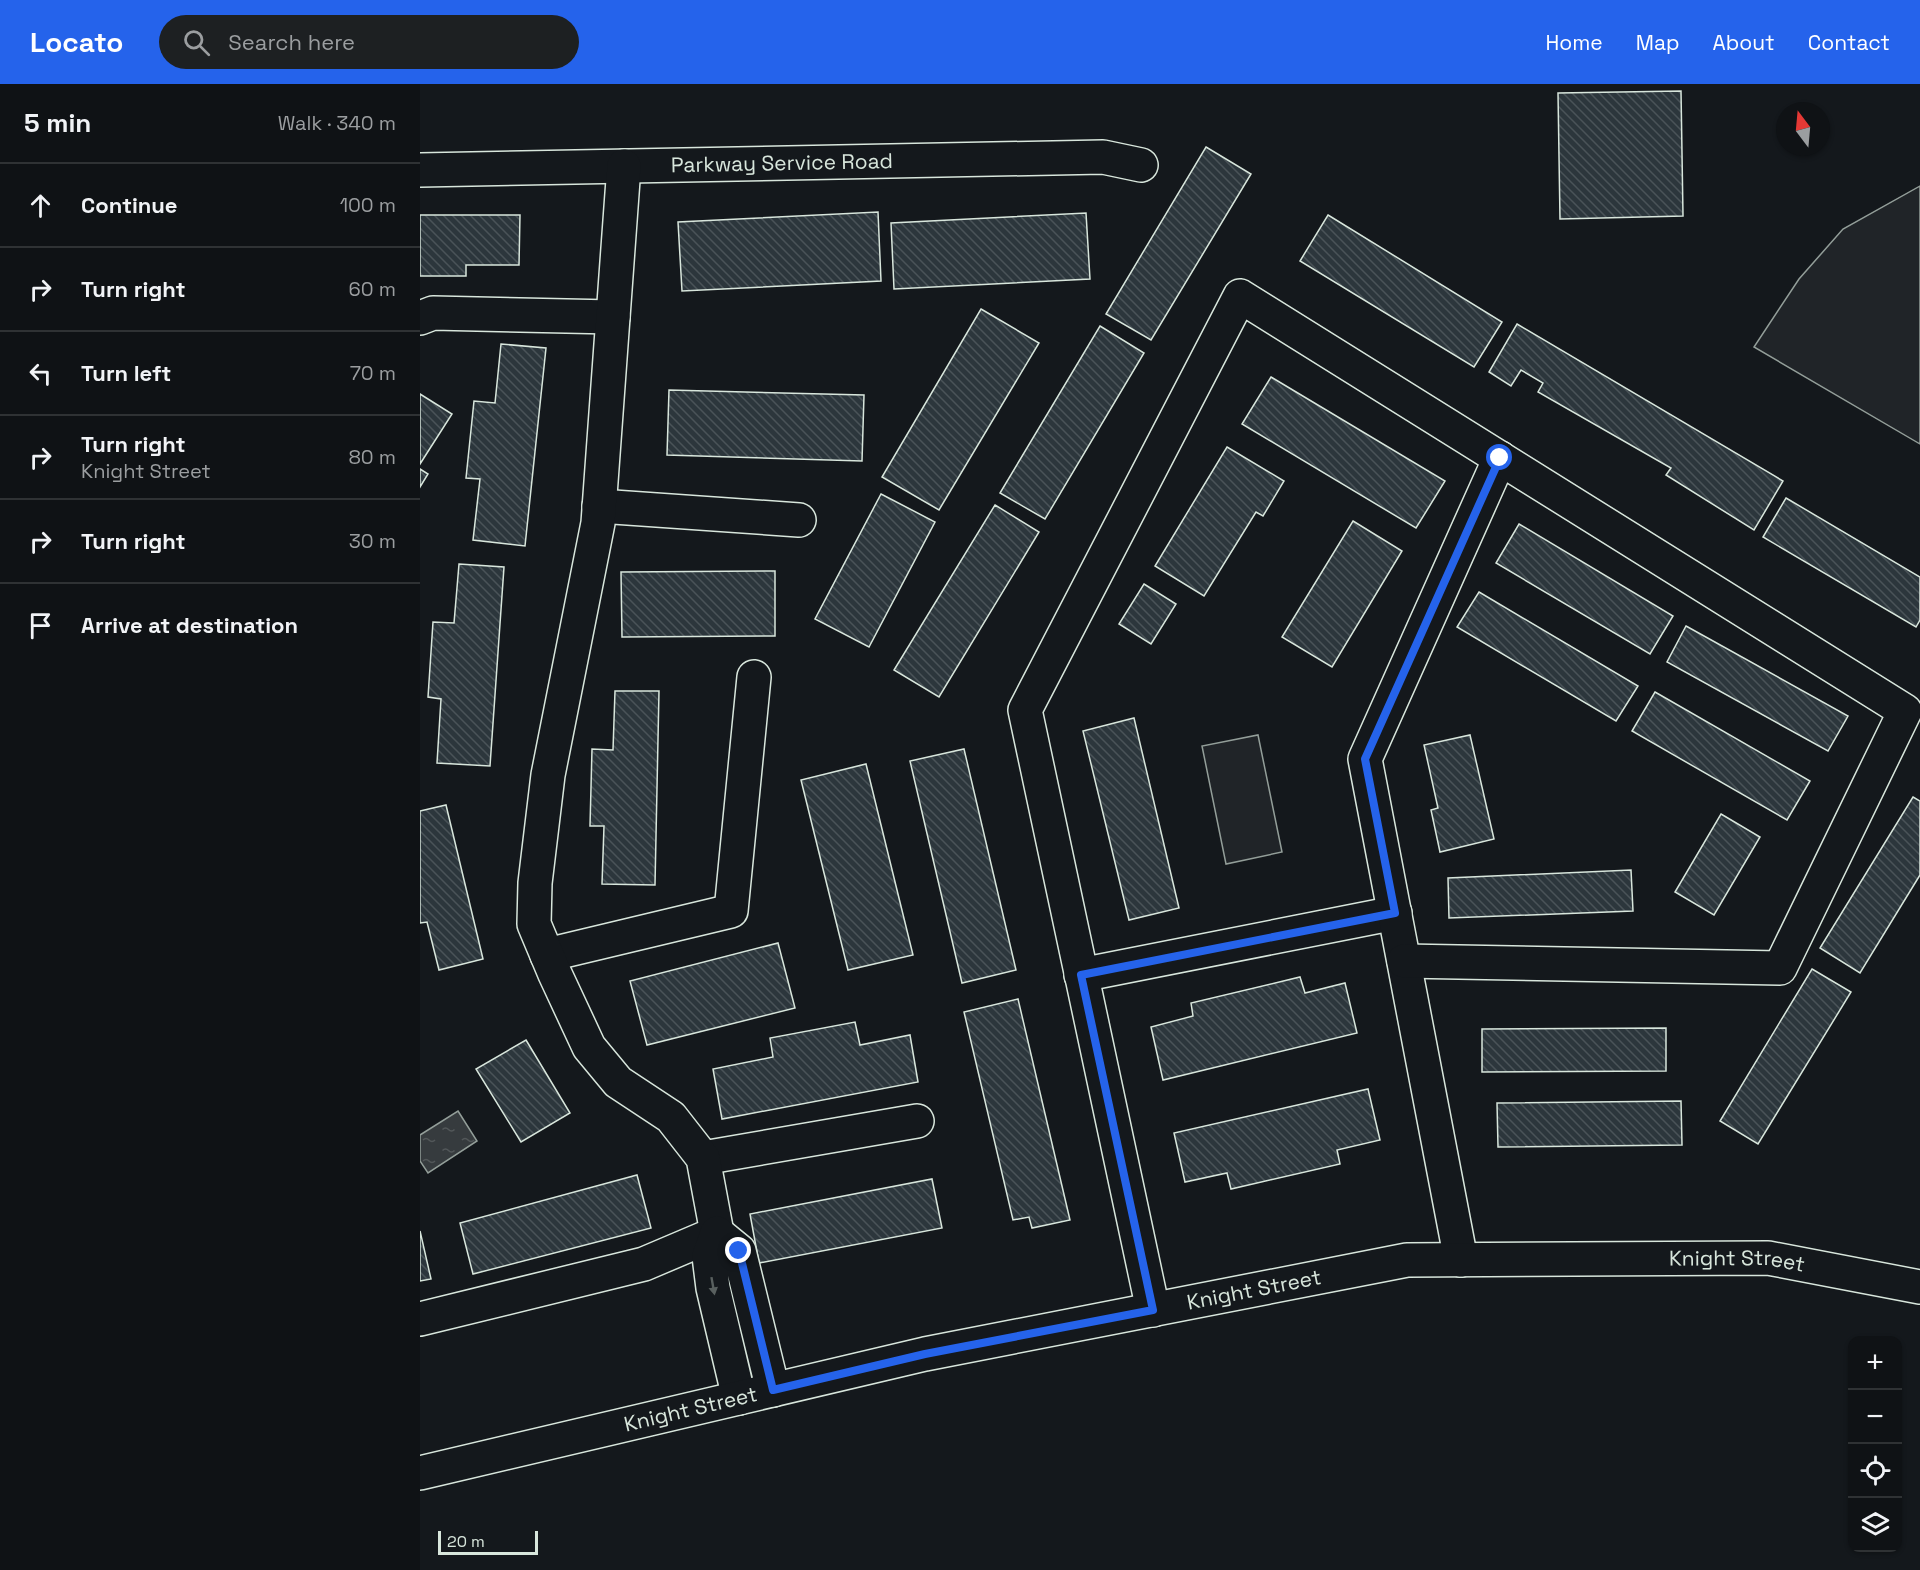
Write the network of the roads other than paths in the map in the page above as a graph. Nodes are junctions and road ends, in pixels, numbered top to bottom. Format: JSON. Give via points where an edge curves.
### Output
{"nodes":[{"id":1,"x":1141,"y":165,"type":"dead end"},
{"id":2,"x":624,"y":166,"type":"junction"},
{"id":3,"x":420,"y":170,"type":"edge"},
{"id":4,"x":613,"y":317,"type":"junction"},
{"id":5,"x":420,"y":318,"type":"edge"},
{"id":6,"x":1500,"y":458,"type":"junction"},
{"id":7,"x":599,"y":506,"type":"junction"},
{"id":8,"x":799,"y":520,"type":"dead end"},
{"id":9,"x":754,"y":677,"type":"dead end"},
{"id":10,"x":1395,"y":913,"type":"junction"},
{"id":11,"x":547,"y":955,"type":"junction"},
{"id":12,"x":1404,"y":961,"type":"junction"},
{"id":13,"x":1081,"y":975,"type":"junction"},
{"id":14,"x":916,"y":1121,"type":"dead end"},
{"id":15,"x":703,"y":1158,"type":"junction"},
{"id":16,"x":717,"y":1233,"type":"junction"},
{"id":17,"x":1461,"y":1260,"type":"junction"},
{"id":18,"x":1920,"y":1287,"type":"edge"},
{"id":19,"x":1153,"y":1310,"type":"junction"},
{"id":20,"x":420,"y":1319,"type":"edge"},
{"id":21,"x":773,"y":1390,"type":"junction"},
{"id":22,"x":740,"y":1398,"type":"junction"},
{"id":23,"x":420,"y":1473,"type":"edge"}],
"edges":[{"from":1,"to":2,"type":"street","name":"Parkway Service Road","via":[[1103,157]]},
{"from":2,"to":3,"type":"street","name":"Parkway Service Road"},
{"from":2,"to":4,"type":"street"},
{"from":4,"to":5,"type":"street","via":[[433,313]]},
{"from":4,"to":7,"type":"street"},
{"from":6,"to":10,"type":"street","via":[[1365,759]]},
{"from":6,"to":12,"type":"street","via":[[1905,711],[1780,968]]},
{"from":6,"to":13,"type":"street","via":[[1240,296],[1025,710]]},
{"from":7,"to":8,"type":"street"},
{"from":7,"to":11,"type":"street","via":[[548,775],[534,883],[534,924]]},
{"from":9,"to":11,"type":"street","via":[[731,911]]},
{"from":10,"to":12,"type":"street"},
{"from":10,"to":13,"type":"street"},
{"from":11,"to":15,"type":"street","via":[[590,1047],[618,1082],[671,1117]]},
{"from":12,"to":17,"type":"street"},
{"from":13,"to":19,"type":"street"},
{"from":14,"to":15,"type":"street"},
{"from":15,"to":16,"type":"street"},
{"from":16,"to":20,"type":"street","via":[[644,1264]]},
{"from":16,"to":21,"type":"street","via":[[739,1251]]},
{"from":16,"to":22,"type":"street","one_way":true,"via":[[709,1256],[713,1288]]},
{"from":17,"to":18,"type":"street","name":"Knight Street","via":[[1768,1258]]},
{"from":17,"to":19,"type":"street","name":"Knight Street","via":[[1407,1260]]},
{"from":19,"to":21,"type":"street","name":"Knight Street","via":[[925,1354]]},
{"from":21,"to":22,"type":"street","name":"Knight Street"},
{"from":22,"to":23,"type":"street","name":"Knight Street"}]}
